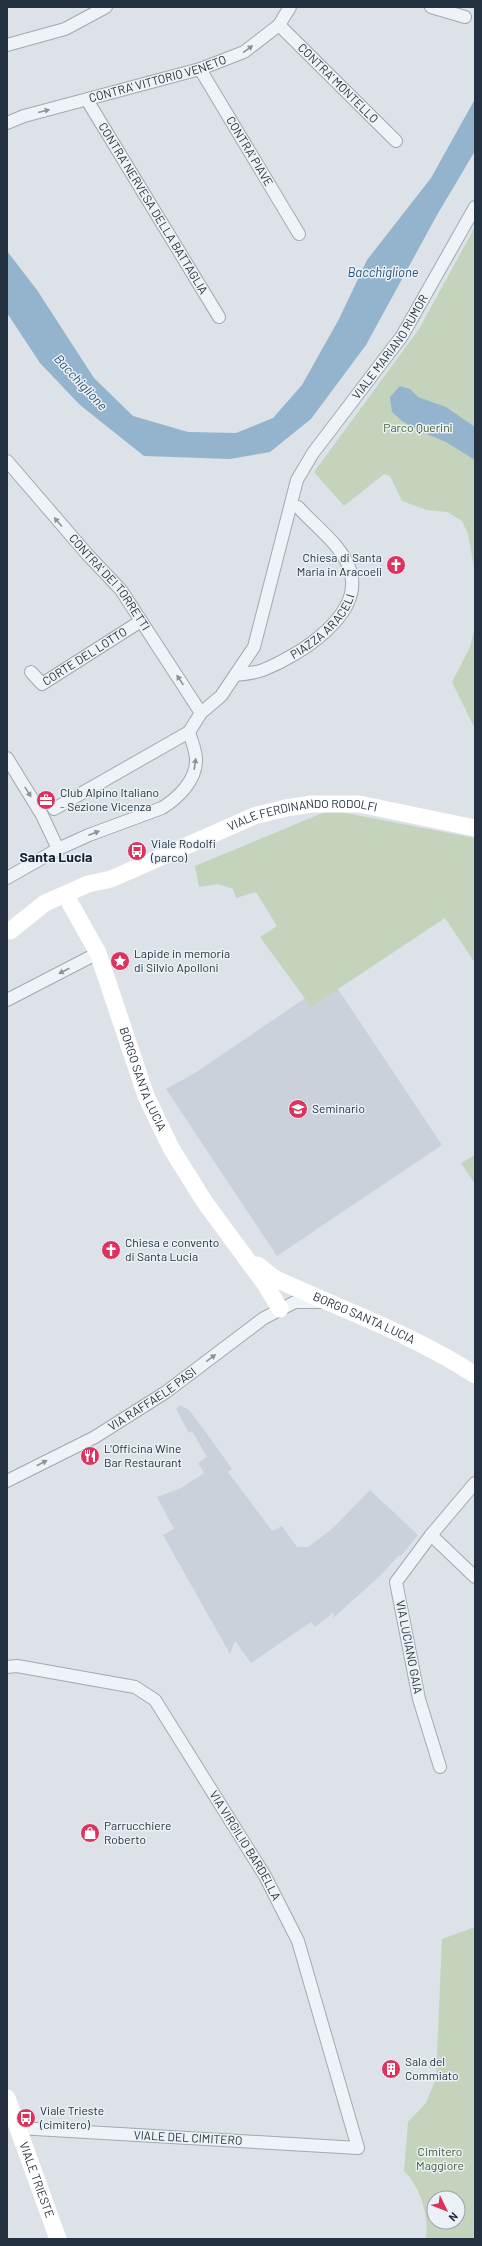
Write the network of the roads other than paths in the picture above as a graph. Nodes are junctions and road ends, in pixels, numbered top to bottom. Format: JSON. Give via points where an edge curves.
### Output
{"nodes":[{"id":1,"x":106,"y":7,"type":"edge"},
{"id":2,"x":290,"y":7,"type":"edge"},
{"id":3,"x":431,"y":7,"type":"edge"},
{"id":4,"x":465,"y":17,"type":"dead end"},
{"id":5,"x":279,"y":25,"type":"junction"},
{"id":6,"x":7,"y":45,"type":"edge"},
{"id":7,"x":200,"y":69,"type":"junction"},
{"id":8,"x":87,"y":100,"type":"junction"},
{"id":9,"x":7,"y":123,"type":"edge"},
{"id":10,"x":396,"y":141,"type":"dead end"},
{"id":11,"x":475,"y":207,"type":"edge"},
{"id":12,"x":299,"y":234,"type":"dead end"},
{"id":13,"x":219,"y":317,"type":"dead end"},
{"id":14,"x":7,"y":461,"type":"edge"},
{"id":15,"x":11,"y":474,"type":"edge"},
{"id":16,"x":298,"y":507,"type":"dead end"},
{"id":17,"x":141,"y":621,"type":"junction"},
{"id":18,"x":31,"y":672,"type":"dead end"},
{"id":19,"x":236,"y":675,"type":"junction"},
{"id":20,"x":201,"y":713,"type":"junction"},
{"id":21,"x":189,"y":732,"type":"junction"},
{"id":22,"x":7,"y":758,"type":"edge"},
{"id":23,"x":54,"y":809,"type":"dead end"},
{"id":24,"x":475,"y":828,"type":"edge"},
{"id":25,"x":58,"y":849,"type":"junction"},
{"id":26,"x":7,"y":878,"type":"edge"},
{"id":27,"x":112,"y":879,"type":"junction"},
{"id":28,"x":70,"y":903,"type":"junction"},
{"id":29,"x":9,"y":932,"type":"edge"},
{"id":30,"x":98,"y":953,"type":"junction"},
{"id":31,"x":7,"y":1000,"type":"edge"},
{"id":32,"x":236,"y":1244,"type":"junction"},
{"id":33,"x":289,"y":1285,"type":"junction"},
{"id":34,"x":331,"y":1302,"type":"junction"},
{"id":35,"x":284,"y":1307,"type":"junction"},
{"id":36,"x":475,"y":1375,"type":"edge"},
{"id":37,"x":7,"y":1481,"type":"edge"},
{"id":38,"x":475,"y":1483,"type":"edge"},
{"id":39,"x":431,"y":1535,"type":"junction"},
{"id":40,"x":475,"y":1577,"type":"edge"},
{"id":41,"x":7,"y":1667,"type":"edge"},
{"id":42,"x":440,"y":1767,"type":"dead end"},
{"id":43,"x":7,"y":2098,"type":"edge"},
{"id":44,"x":18,"y":2128,"type":"junction"},
{"id":45,"x":358,"y":2148,"type":"joint"},
{"id":46,"x":58,"y":2239,"type":"edge"}],
"edges":[{"from":1,"to":6,"type":"street","via":[[65,29]]},
{"from":2,"to":5,"type":"street","name":"CONTRA' VITTORIO VENETO"},
{"from":3,"to":4,"type":"street"},
{"from":7,"to":5,"type":"street","name":"CONTRA' VITTORIO VENETO","one_way":true,"via":[[244,52]]},
{"from":5,"to":10,"type":"street","name":"CONTRA' MONTELLO"},
{"from":7,"to":8,"type":"street","name":"CONTRA' VITTORIO VENETO"},
{"from":7,"to":12,"type":"street","name":"CONTRA' PIAVE"},
{"from":9,"to":8,"type":"street","name":"CONTRA' VITTORIO VENETO","one_way":true,"via":[[24,116]]},
{"from":8,"to":13,"type":"street","name":"CONTRA' NERVESA DELLA BATTAGLIA"},
{"from":11,"to":19,"type":"street","name":"VIALE MARIANO RUMOR","via":[[402,336],[313,453],[297,480],[254,648]]},
{"from":14,"to":15,"type":"street","name":"CONTRA' DEI TORRETTI"},
{"from":17,"to":15,"type":"street","name":"CONTRA' DEI TORRETTI","one_way":true,"via":[[121,590]]},
{"from":16,"to":19,"type":"street","name":"PIAZZA ARACELI","via":[[334,544],[350,568],[352,593],[343,612],[330,628],[301,651],[262,670]]},
{"from":17,"to":18,"type":"street","name":"CORTE DEL LOTTO","via":[[42,684]]},
{"from":20,"to":17,"type":"street","name":"CONTRA' DEI TORRETTI","one_way":true},
{"from":19,"to":20,"type":"street","via":[[221,696]]},
{"from":20,"to":21,"type":"street"},
{"from":21,"to":23,"type":"street"},
{"from":25,"to":21,"type":"street","one_way":true,"via":[[162,808],[175,799],[189,784],[194,770],[196,759]]},
{"from":22,"to":25,"type":"street","one_way":true,"via":[[42,815]]},
{"from":24,"to":27,"type":"main road","name":"VIALE FERDINANDO RODOLFI","via":[[359,804],[312,804],[254,816]]},
{"from":25,"to":26,"type":"street"},
{"from":27,"to":28,"type":"main road"},
{"from":27,"to":29,"type":"main road","name":"VIALE FERDINANDO RODOLFI","via":[[88,884],[45,903]]},
{"from":28,"to":29,"type":"main road"},
{"from":28,"to":30,"type":"main road","name":"BORGO SANTA LUCIA"},
{"from":30,"to":31,"type":"street","one_way":true},
{"from":30,"to":32,"type":"main road","name":"BORGO SANTA LUCIA","via":[[146,1096],[171,1148],[204,1201]]},
{"from":32,"to":33,"type":"main road","name":"BORGO SANTA LUCIA","via":[[274,1278]]},
{"from":32,"to":35,"type":"main road","name":"BORGO SANTA LUCIA"},
{"from":33,"to":34,"type":"main road","name":"BORGO SANTA LUCIA"},
{"from":33,"to":35,"type":"street","via":[[290,1301]]},
{"from":34,"to":35,"type":"street","name":"VIA RAFFAELE PASI","via":[[295,1302]]},
{"from":34,"to":36,"type":"main road","name":"BORGO SANTA LUCIA","via":[[453,1360]]},
{"from":37,"to":35,"type":"street","name":"VIA RAFFAELE PASI","one_way":true,"via":[[96,1437],[166,1392],[264,1318]]},
{"from":38,"to":39,"type":"street","name":"VIA LUCIANO GAIA"},
{"from":39,"to":40,"type":"street"},
{"from":39,"to":42,"type":"street","name":"VIA LUCIANO GAIA","via":[[396,1582],[419,1699]]},
{"from":41,"to":45,"type":"street","name":"VIA VIRGILIO BARDELLA","via":[[16,1666],[135,1687],[155,1700],[265,1876],[298,1941]]},
{"from":43,"to":44,"type":"main road","name":"VIALE TRIESTE"},
{"from":44,"to":45,"type":"street","name":"VIALE DEL CIMITERO"},
{"from":44,"to":46,"type":"main road","name":"VIALE TRIESTE"}]}
